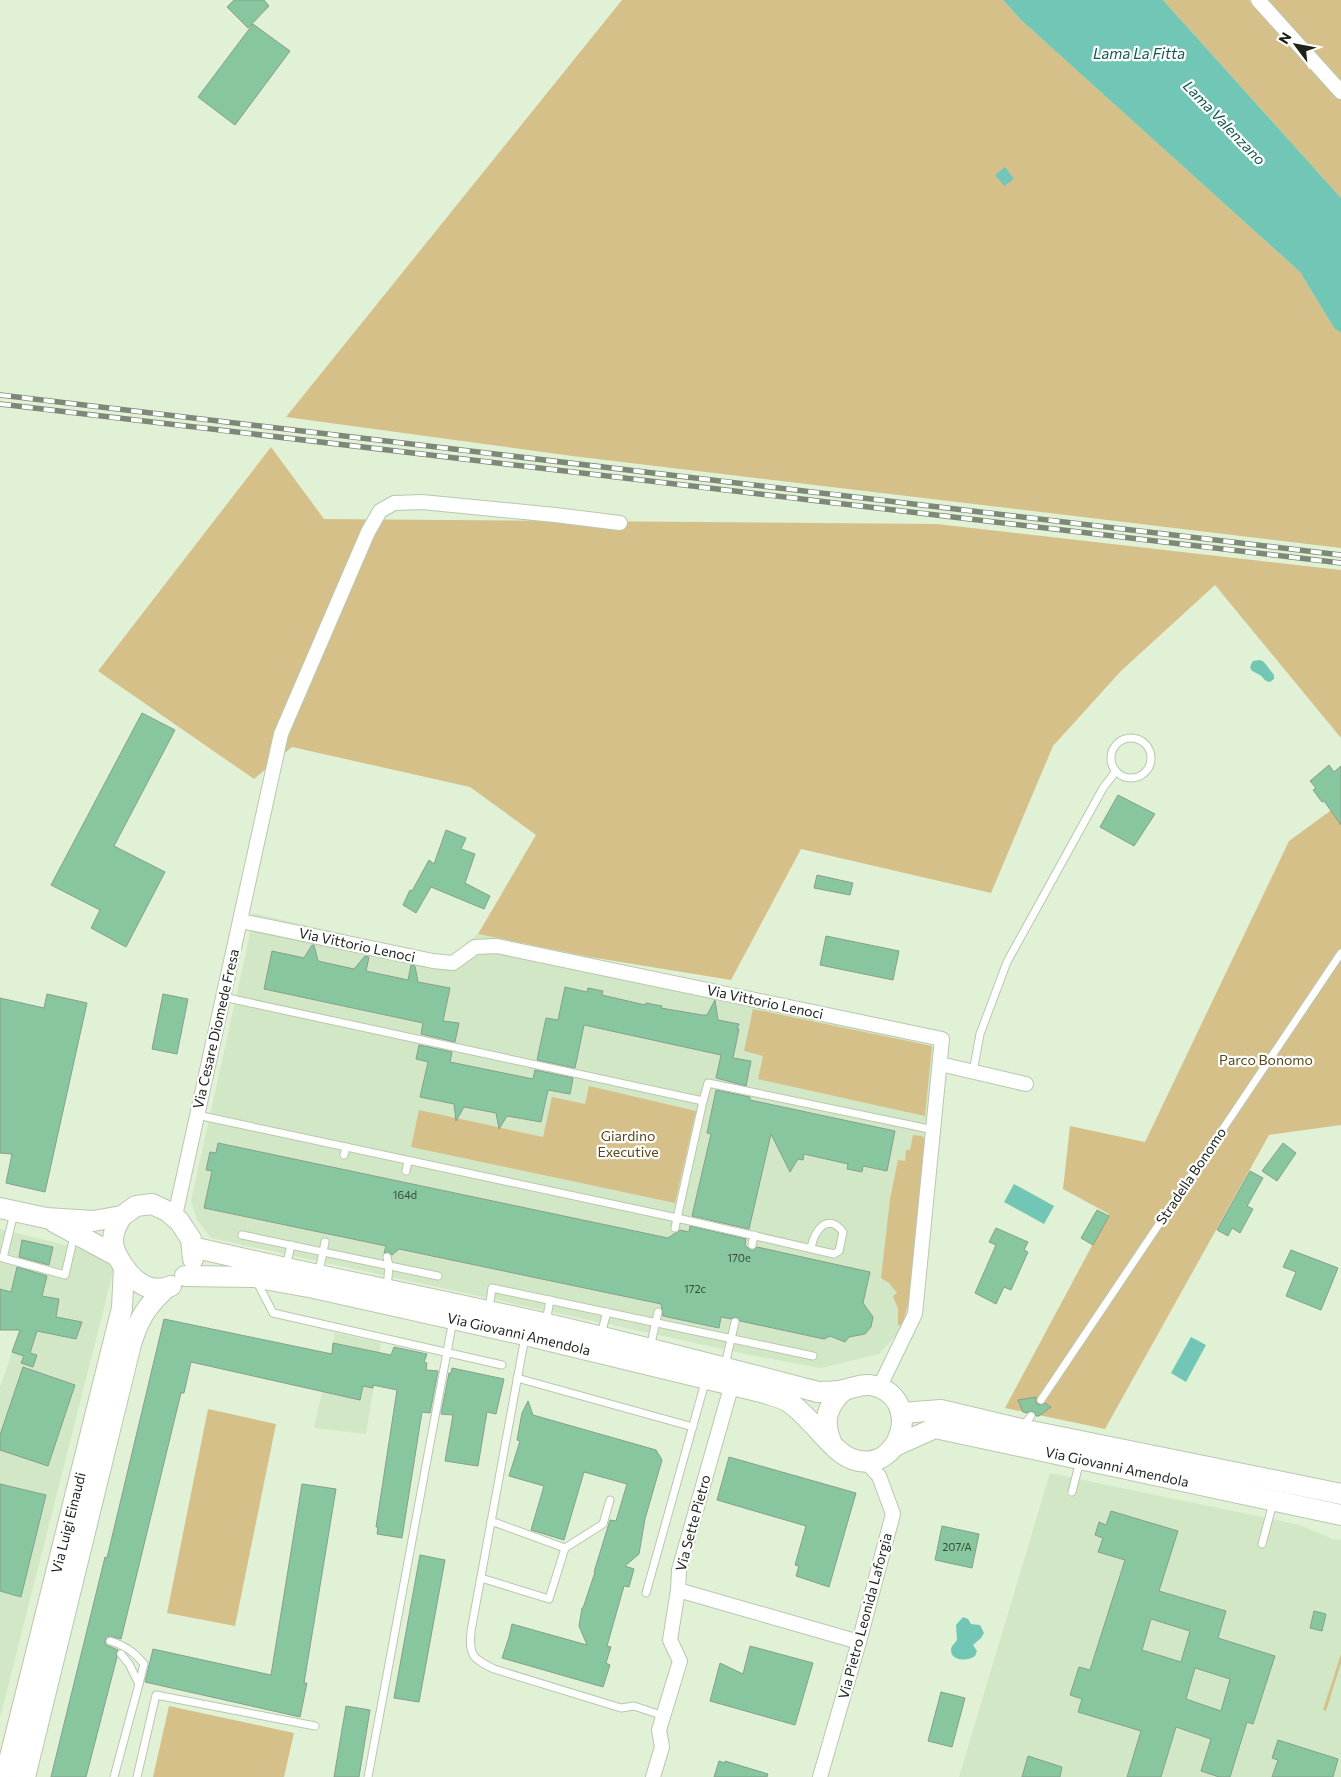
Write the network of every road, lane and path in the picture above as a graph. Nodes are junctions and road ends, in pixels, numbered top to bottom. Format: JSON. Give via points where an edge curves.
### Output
{"nodes":[{"id":1,"x":1258,"y":0,"type":"edge"},
{"id":2,"x":1341,"y":92,"type":"edge"},
{"id":3,"x":620,"y":523,"type":"dead end"},
{"id":4,"x":1116,"y":771,"type":"junction"},
{"id":5,"x":241,"y":920,"type":"junction"},
{"id":6,"x":1341,"y":953,"type":"edge"},
{"id":7,"x":224,"y":997,"type":"junction"},
{"id":8,"x":940,"y":1064,"type":"junction"},
{"id":9,"x":972,"y":1072,"type":"junction"},
{"id":10,"x":1026,"y":1084,"type":"dead end"},
{"id":11,"x":703,"y":1101,"type":"junction"},
{"id":12,"x":197,"y":1115,"type":"junction"},
{"id":13,"x":934,"y":1130,"type":"junction"},
{"id":14,"x":346,"y":1147,"type":"junction"},
{"id":15,"x":344,"y":1155,"type":"dead end"},
{"id":16,"x":408,"y":1161,"type":"junction"},
{"id":17,"x":406,"y":1171,"type":"dead end"},
{"id":18,"x":7,"y":1209,"type":"edge"},
{"id":19,"x":122,"y":1216,"type":"junction"},
{"id":20,"x":175,"y":1216,"type":"junction"},
{"id":21,"x":46,"y":1218,"type":"junction"},
{"id":22,"x":677,"y":1218,"type":"junction"},
{"id":23,"x":675,"y":1228,"type":"dead end"},
{"id":24,"x":75,"y":1233,"type":"junction"},
{"id":25,"x":242,"y":1235,"type":"dead end"},
{"id":26,"x":754,"y":1236,"type":"junction"},
{"id":27,"x":325,"y":1242,"type":"dead end"},
{"id":28,"x":752,"y":1244,"type":"dead end"},
{"id":29,"x":291,"y":1245,"type":"junction"},
{"id":30,"x":192,"y":1247,"type":"junction"},
{"id":31,"x":810,"y":1248,"type":"junction"},
{"id":32,"x":324,"y":1252,"type":"junction"},
{"id":33,"x":387,"y":1257,"type":"dead end"},
{"id":34,"x":4,"y":1258,"type":"junction"},
{"id":35,"x":121,"y":1262,"type":"junction"},
{"id":36,"x":0,"y":1266,"type":"edge"},
{"id":37,"x":389,"y":1266,"type":"junction"},
{"id":38,"x":286,"y":1269,"type":"junction"},
{"id":39,"x":318,"y":1275,"type":"junction"},
{"id":40,"x":185,"y":1276,"type":"junction"},
{"id":41,"x":438,"y":1276,"type":"dead end"},
{"id":42,"x":254,"y":1277,"type":"junction"},
{"id":43,"x":166,"y":1288,"type":"junction"},
{"id":44,"x":387,"y":1290,"type":"junction"},
{"id":45,"x":550,"y":1300,"type":"junction"},
{"id":46,"x":489,"y":1311,"type":"junction"},
{"id":47,"x":607,"y":1312,"type":"junction"},
{"id":48,"x":658,"y":1312,"type":"dead end"},
{"id":49,"x":453,"y":1318,"type":"junction"},
{"id":50,"x":736,"y":1322,"type":"dead end"},
{"id":51,"x":655,"y":1323,"type":"junction"},
{"id":52,"x":546,"y":1324,"type":"junction"},
{"id":53,"x":525,"y":1334,"type":"junction"},
{"id":54,"x":600,"y":1336,"type":"junction"},
{"id":55,"x":732,"y":1338,"type":"junction"},
{"id":56,"x":650,"y":1348,"type":"junction"},
{"id":57,"x":446,"y":1352,"type":"junction"},
{"id":58,"x":813,"y":1356,"type":"dead end"},
{"id":59,"x":502,"y":1365,"type":"dead end"},
{"id":60,"x":728,"y":1376,"type":"junction"},
{"id":61,"x":517,"y":1378,"type":"junction"},
{"id":62,"x":707,"y":1378,"type":"junction"},
{"id":63,"x":879,"y":1388,"type":"junction"},
{"id":64,"x":844,"y":1390,"type":"junction"},
{"id":65,"x":1041,"y":1400,"type":"dead end"},
{"id":66,"x":901,"y":1413,"type":"junction"},
{"id":67,"x":693,"y":1427,"type":"junction"},
{"id":68,"x":832,"y":1444,"type":"junction"},
{"id":69,"x":895,"y":1446,"type":"junction"},
{"id":70,"x":1083,"y":1451,"type":"junction"},
{"id":71,"x":865,"y":1461,"type":"junction"},
{"id":72,"x":1072,"y":1492,"type":"dead end"},
{"id":73,"x":1341,"y":1494,"type":"edge"},
{"id":74,"x":610,"y":1500,"type":"dead end"},
{"id":75,"x":1274,"y":1501,"type":"junction"},
{"id":76,"x":1341,"y":1514,"type":"edge"},
{"id":77,"x":491,"y":1521,"type":"junction"},
{"id":78,"x":1262,"y":1544,"type":"dead end"},
{"id":79,"x":565,"y":1548,"type":"junction"},
{"id":80,"x":481,"y":1578,"type":"junction"},
{"id":81,"x":678,"y":1590,"type":"junction"},
{"id":82,"x":646,"y":1593,"type":"dead end"},
{"id":83,"x":110,"y":1641,"type":"dead end"},
{"id":84,"x":859,"y":1642,"type":"junction"},
{"id":85,"x":121,"y":1654,"type":"dead end"},
{"id":86,"x":139,"y":1684,"type":"junction"},
{"id":87,"x":664,"y":1716,"type":"junction"},
{"id":88,"x":315,"y":1726,"type":"dead end"},
{"id":89,"x":5,"y":1777,"type":"edge"},
{"id":90,"x":25,"y":1777,"type":"edge"},
{"id":91,"x":114,"y":1777,"type":"edge"},
{"id":92,"x":137,"y":1777,"type":"edge"},
{"id":93,"x":368,"y":1777,"type":"edge"},
{"id":94,"x":653,"y":1777,"type":"edge"},
{"id":95,"x":820,"y":1777,"type":"edge"}],
"edges":[{"from":1,"to":2,"type":"street"},
{"from":3,"to":5,"type":"street","name":"Via Cesare Diomede Fresa","via":[[422,502],[394,503],[380,511],[368,532],[282,734]]},
{"from":4,"to":4,"type":"lane","via":[[1112,759],[1115,746],[1133,738],[1149,748],[1151,760],[1140,776],[1127,777]]},
{"from":4,"to":9,"type":"lane","via":[[1103,788],[1007,962],[980,1034]]},
{"from":5,"to":7,"type":"street","name":"Via Cesare Diomede Fresa"},
{"from":5,"to":8,"type":"street","name":"Via Vittorio Lenoci","via":[[439,962],[453,963],[475,947],[497,946],[942,1039]]},
{"from":6,"to":65,"type":"lane","name":"Stradella Bonomo"},
{"from":7,"to":11,"type":"lane"},
{"from":7,"to":12,"type":"street","name":"Via Cesare Diomede Fresa"},
{"from":8,"to":9,"type":"street"},
{"from":8,"to":13,"type":"street","name":"Via Vittorio Lenoci"},
{"from":9,"to":10,"type":"street"},
{"from":11,"to":13,"type":"lane","via":[[708,1083]]},
{"from":11,"to":22,"type":"lane"},
{"from":12,"to":14,"type":"lane"},
{"from":12,"to":20,"type":"street","name":"Via Cesare Diomede Fresa"},
{"from":13,"to":63,"type":"street","name":"Via Vittorio Lenoci","via":[[915,1314]]},
{"from":14,"to":15,"type":"lane"},
{"from":14,"to":16,"type":"lane"},
{"from":16,"to":17,"type":"lane"},
{"from":16,"to":22,"type":"lane"},
{"from":18,"to":21,"type":"main road"},
{"from":18,"to":34,"type":"lane"},
{"from":19,"to":20,"type":"main road","via":[[136,1206],[152,1204]]},
{"from":19,"to":21,"type":"main road","via":[[93,1221]]},
{"from":19,"to":35,"type":"main road","via":[[114,1230],[113,1243]]},
{"from":20,"to":30,"type":"main road","via":[[191,1239]]},
{"from":21,"to":24,"type":"main road"},
{"from":22,"to":23,"type":"lane"},
{"from":22,"to":26,"type":"lane"},
{"from":24,"to":34,"type":"lane","via":[[65,1275]]},
{"from":24,"to":35,"type":"main road"},
{"from":25,"to":29,"type":"lane"},
{"from":26,"to":28,"type":"lane"},
{"from":26,"to":31,"type":"lane"},
{"from":27,"to":32,"type":"lane"},
{"from":29,"to":32,"type":"lane"},
{"from":29,"to":38,"type":"lane"},
{"from":30,"to":38,"type":"main road","name":"Via Giovanni Amendola"},
{"from":30,"to":40,"type":"main road","via":[[193,1259]]},
{"from":31,"to":31,"type":"lane","via":[[813,1236],[823,1224],[838,1226],[843,1232],[839,1251],[834,1254]]},
{"from":32,"to":37,"type":"lane"},
{"from":32,"to":39,"type":"lane"},
{"from":33,"to":37,"type":"lane"},
{"from":34,"to":36,"type":"lane"},
{"from":35,"to":43,"type":"main road","via":[[135,1281],[143,1286]]},
{"from":35,"to":89,"type":"main road","name":"Via Luigi Einaudi","via":[[122,1308]]},
{"from":37,"to":41,"type":"lane"},
{"from":37,"to":44,"type":"lane"},
{"from":38,"to":39,"type":"main road","name":"Via Giovanni Amendola"},
{"from":39,"to":44,"type":"main road","name":"Via Giovanni Amendola"},
{"from":40,"to":42,"type":"main road","name":"Via Giovanni Amendola"},
{"from":40,"to":43,"type":"main road"},
{"from":42,"to":49,"type":"main road","name":"Via Giovanni Amendola"},
{"from":42,"to":57,"type":"lane","via":[[272,1313]]},
{"from":43,"to":90,"type":"main road","name":"Via Luigi Einaudi","via":[[149,1304],[131,1344]]},
{"from":44,"to":46,"type":"main road","name":"Via Giovanni Amendola"},
{"from":45,"to":46,"type":"lane","via":[[492,1288]]},
{"from":45,"to":47,"type":"lane"},
{"from":45,"to":52,"type":"lane"},
{"from":46,"to":52,"type":"main road","name":"Via Giovanni Amendola"},
{"from":47,"to":51,"type":"lane"},
{"from":47,"to":54,"type":"lane"},
{"from":48,"to":51,"type":"lane"},
{"from":49,"to":53,"type":"main road","name":"Via Giovanni Amendola"},
{"from":49,"to":57,"type":"lane"},
{"from":50,"to":55,"type":"lane"},
{"from":51,"to":55,"type":"lane"},
{"from":51,"to":56,"type":"lane"},
{"from":52,"to":54,"type":"main road","name":"Via Giovanni Amendola"},
{"from":53,"to":61,"type":"lane"},
{"from":53,"to":62,"type":"main road","name":"Via Giovanni Amendola"},
{"from":54,"to":56,"type":"main road","name":"Via Giovanni Amendola"},
{"from":55,"to":58,"type":"lane"},
{"from":55,"to":60,"type":"lane"},
{"from":56,"to":60,"type":"main road","name":"Via Giovanni Amendola"},
{"from":57,"to":59,"type":"lane"},
{"from":57,"to":93,"type":"lane"},
{"from":60,"to":62,"type":"main road","name":"Via Giovanni Amendola"},
{"from":60,"to":64,"type":"main road","name":"Via Giovanni Amendola","via":[[818,1392]]},
{"from":60,"to":68,"type":"main road","name":"Via Giovanni Amendola","via":[[789,1402]]},
{"from":60,"to":81,"type":"street","name":"Via Sette Pietro","via":[[679,1570]]},
{"from":61,"to":67,"type":"lane"},
{"from":61,"to":77,"type":"lane"},
{"from":62,"to":67,"type":"lane"},
{"from":63,"to":64,"type":"main road","name":"Via Giovanni Amendola","via":[[868,1385]]},
{"from":63,"to":66,"type":"main road","via":[[893,1398]]},
{"from":64,"to":68,"type":"main road","via":[[828,1410],[826,1421]]},
{"from":66,"to":69,"type":"main road","via":[[902,1430]]},
{"from":66,"to":70,"type":"main road","name":"Via Giovanni Amendola","via":[[941,1410],[1026,1422]]},
{"from":67,"to":82,"type":"lane"},
{"from":68,"to":71,"type":"main road","name":"Via Giovanni Amendola","via":[[841,1453]]},
{"from":69,"to":70,"type":"main road","name":"Via Giovanni Amendola","via":[[935,1428]]},
{"from":69,"to":71,"type":"main road","name":"Via Giovanni Amendola","via":[[877,1459]]},
{"from":70,"to":72,"type":"lane"},
{"from":70,"to":73,"type":"main road","name":"Via Giovanni Amendola"},
{"from":70,"to":75,"type":"main road","name":"Via Giovanni Amendola"},
{"from":71,"to":84,"type":"street","name":"Via Pietro Leonida Laforgia","via":[[879,1476],[893,1514]]},
{"from":74,"to":79,"type":"lane","via":[[603,1524]]},
{"from":75,"to":76,"type":"main road","name":"Via Giovanni Amendola"},
{"from":75,"to":78,"type":"lane"},
{"from":77,"to":79,"type":"lane"},
{"from":77,"to":80,"type":"lane"},
{"from":79,"to":80,"type":"lane","via":[[549,1599]]},
{"from":80,"to":87,"type":"lane","via":[[470,1650],[478,1661],[494,1669],[621,1708],[634,1706]]},
{"from":81,"to":84,"type":"street"},
{"from":81,"to":87,"type":"street","name":"Via Sette Pietro","via":[[670,1640],[680,1661]]},
{"from":83,"to":86,"type":"lane","via":[[124,1646],[144,1664]]},
{"from":84,"to":95,"type":"street","name":"Via Pietro Leonida Laforgia"},
{"from":85,"to":86,"type":"lane"},
{"from":86,"to":91,"type":"lane"},
{"from":87,"to":94,"type":"street","name":"Via Sette Pietro","via":[[659,1730],[662,1747]]},
{"from":88,"to":92,"type":"lane","via":[[156,1695]]}]}
